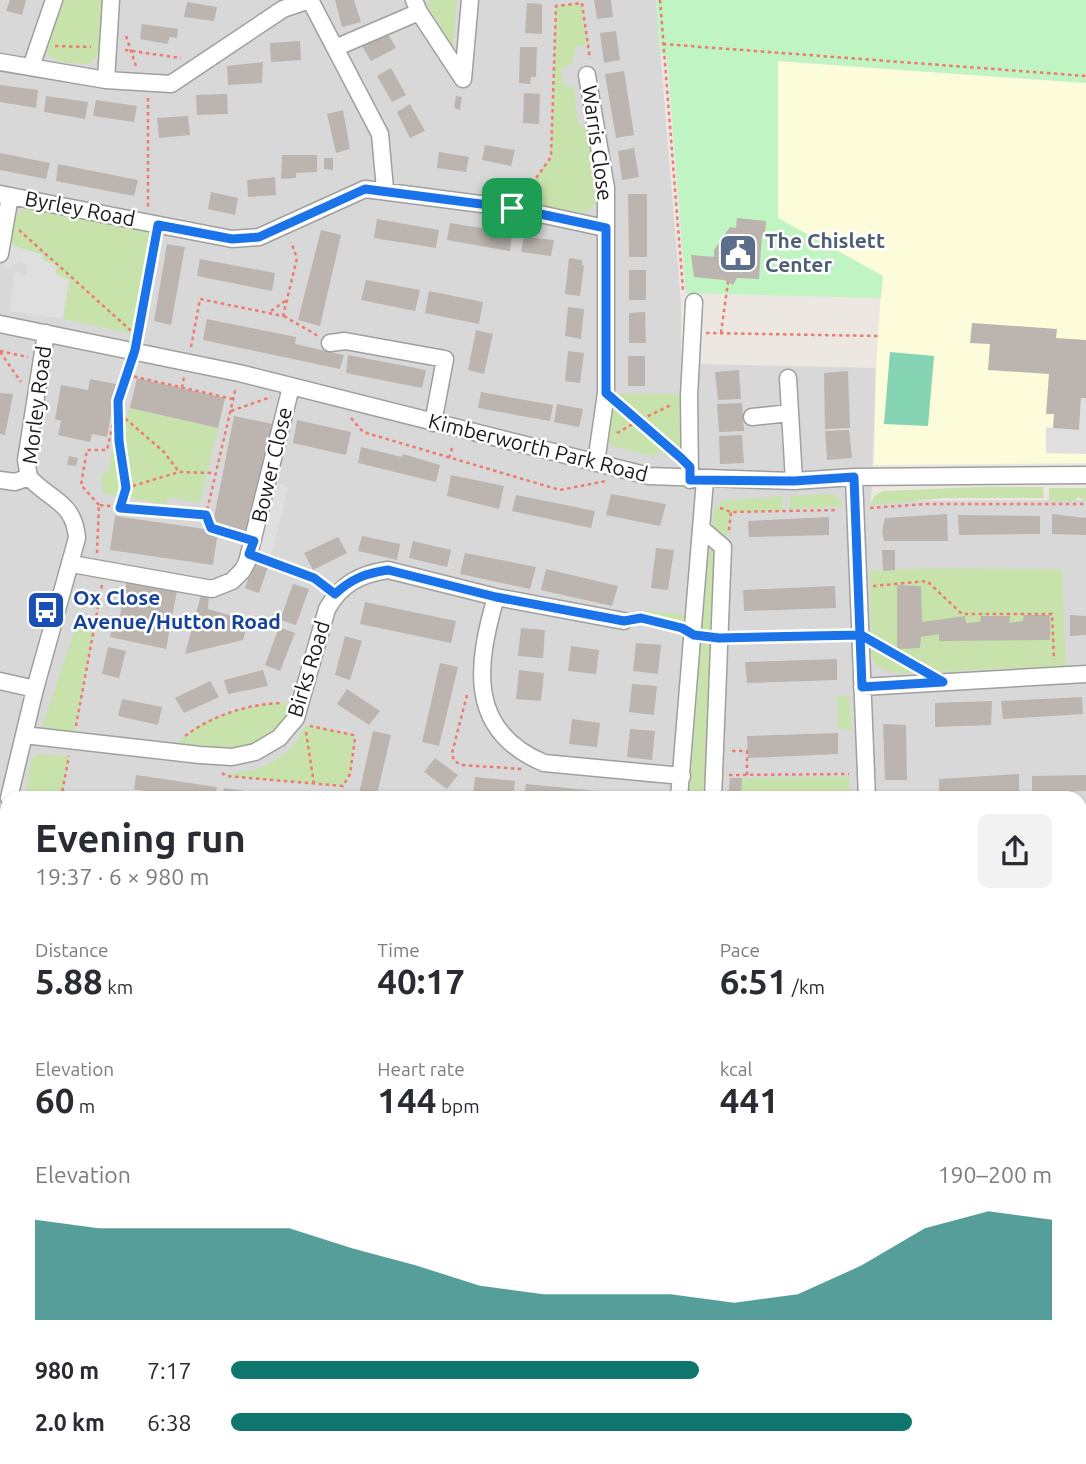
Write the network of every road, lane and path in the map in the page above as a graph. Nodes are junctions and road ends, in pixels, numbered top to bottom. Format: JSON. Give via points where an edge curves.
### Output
{"nodes":[{"id":1,"x":54,"y":0,"type":"edge"},
{"id":2,"x":111,"y":0,"type":"edge"},
{"id":3,"x":310,"y":0,"type":"edge"},
{"id":4,"x":470,"y":0,"type":"edge"},
{"id":5,"x":660,"y":0,"type":"edge"},
{"id":6,"x":416,"y":6,"type":"edge"},
{"id":7,"x":122,"y":25,"type":"dead end"},
{"id":8,"x":663,"y":44,"type":"junction"},
{"id":9,"x":335,"y":48,"type":"junction"},
{"id":10,"x":0,"y":62,"type":"edge"},
{"id":11,"x":31,"y":67,"type":"junction"},
{"id":12,"x":587,"y":75,"type":"joint"},
{"id":13,"x":1086,"y":75,"type":"edge"},
{"id":14,"x":106,"y":80,"type":"junction"},
{"id":15,"x":145,"y":84,"type":"junction"},
{"id":16,"x":386,"y":189,"type":"junction"},
{"id":17,"x":5,"y":195,"type":"edge"},
{"id":18,"x":512,"y":208,"type":"junction"},
{"id":19,"x":6,"y":219,"type":"junction"},
{"id":20,"x":153,"y":223,"type":"junction"},
{"id":21,"x":285,"y":225,"type":"junction"},
{"id":22,"x":606,"y":228,"type":"junction"},
{"id":23,"x":0,"y":254,"type":"edge"},
{"id":24,"x":728,"y":282,"type":"dead end"},
{"id":25,"x":287,"y":298,"type":"junction"},
{"id":26,"x":694,"y":302,"type":"joint"},
{"id":27,"x":267,"y":312,"type":"junction"},
{"id":28,"x":283,"y":316,"type":"junction"},
{"id":29,"x":0,"y":324,"type":"edge"},
{"id":30,"x":46,"y":333,"type":"junction"},
{"id":31,"x":692,"y":333,"type":"junction"},
{"id":32,"x":721,"y":333,"type":"junction"},
{"id":33,"x":878,"y":336,"type":"dead end"},
{"id":34,"x":137,"y":342,"type":"junction"},
{"id":35,"x":330,"y":343,"type":"joint"},
{"id":36,"x":0,"y":351,"type":"edge"},
{"id":37,"x":42,"y":360,"type":"junction"},
{"id":38,"x":188,"y":362,"type":"junction"},
{"id":39,"x":239,"y":373,"type":"junction"},
{"id":40,"x":127,"y":375,"type":"junction"},
{"id":41,"x":788,"y":378,"type":"dead end"},
{"id":42,"x":291,"y":387,"type":"junction"},
{"id":43,"x":606,"y":393,"type":"junction"},
{"id":44,"x":689,"y":396,"type":"junction"},
{"id":45,"x":233,"y":399,"type":"junction"},
{"id":46,"x":336,"y":399,"type":"junction"},
{"id":47,"x":118,"y":401,"type":"junction"},
{"id":48,"x":35,"y":402,"type":"junction"},
{"id":49,"x":231,"y":411,"type":"junction"},
{"id":50,"x":790,"y":413,"type":"junction"},
{"id":51,"x":120,"y":415,"type":"junction"},
{"id":52,"x":752,"y":417,"type":"dead end"},
{"id":53,"x":640,"y":420,"type":"junction"},
{"id":54,"x":433,"y":423,"type":"junction"},
{"id":55,"x":599,"y":442,"type":"junction"},
{"id":56,"x":596,"y":463,"type":"junction"},
{"id":57,"x":179,"y":472,"type":"junction"},
{"id":58,"x":216,"y":473,"type":"junction"},
{"id":59,"x":636,"y":473,"type":"junction"},
{"id":60,"x":1086,"y":475,"type":"edge"},
{"id":61,"x":695,"y":476,"type":"junction"},
{"id":62,"x":29,"y":477,"type":"junction"},
{"id":63,"x":854,"y":477,"type":"junction"},
{"id":64,"x":0,"y":480,"type":"edge"},
{"id":65,"x":794,"y":481,"type":"junction"},
{"id":66,"x":126,"y":488,"type":"junction"},
{"id":67,"x":1086,"y":504,"type":"edge"},
{"id":68,"x":99,"y":505,"type":"junction"},
{"id":69,"x":120,"y":508,"type":"junction"},
{"id":70,"x":855,"y":509,"type":"junction"},
{"id":71,"x":731,"y":513,"type":"dead end"},
{"id":72,"x":206,"y":515,"type":"junction"},
{"id":73,"x":702,"y":529,"type":"junction"},
{"id":74,"x":252,"y":548,"type":"junction"},
{"id":75,"x":72,"y":564,"type":"junction"},
{"id":76,"x":101,"y":567,"type":"junction"},
{"id":77,"x":859,"y":587,"type":"junction"},
{"id":78,"x":335,"y":594,"type":"junction"},
{"id":79,"x":496,"y":597,"type":"junction"},
{"id":80,"x":624,"y":621,"type":"joint"},
{"id":81,"x":694,"y":635,"type":"junction"},
{"id":82,"x":861,"y":635,"type":"junction"},
{"id":83,"x":719,"y":638,"type":"junction"},
{"id":84,"x":1086,"y":674,"type":"edge"},
{"id":85,"x":1054,"y":676,"type":"junction"},
{"id":86,"x":480,"y":679,"type":"junction"},
{"id":87,"x":0,"y":681,"type":"edge"},
{"id":88,"x":943,"y":682,"type":"junction"},
{"id":89,"x":862,"y":687,"type":"junction"},
{"id":90,"x":35,"y":689,"type":"junction"},
{"id":91,"x":300,"y":703,"type":"junction"},
{"id":92,"x":24,"y":735,"type":"junction"},
{"id":93,"x":73,"y":740,"type":"junction"},
{"id":94,"x":730,"y":751,"type":"dead end"},
{"id":95,"x":174,"y":752,"type":"junction"},
{"id":96,"x":200,"y":755,"type":"junction"},
{"id":97,"x":544,"y":762,"type":"junction"},
{"id":98,"x":866,"y":773,"type":"junction"},
{"id":99,"x":731,"y":775,"type":"dead end"},
{"id":100,"x":747,"y":775,"type":"junction"},
{"id":101,"x":682,"y":776,"type":"junction"},
{"id":102,"x":314,"y":784,"type":"junction"},
{"id":103,"x":11,"y":791,"type":"edge"},
{"id":104,"x":62,"y":791,"type":"edge"},
{"id":105,"x":680,"y":791,"type":"edge"},
{"id":106,"x":713,"y":791,"type":"edge"},
{"id":107,"x":867,"y":791,"type":"edge"}],
"edges":[{"from":1,"to":11,"type":"street"},
{"from":2,"to":14,"type":"street"},
{"from":3,"to":9,"type":"street"},
{"from":3,"to":15,"type":"street","via":[[283,9],[171,84]]},
{"from":4,"to":6,"type":"street","via":[[463,79]]},
{"from":5,"to":8,"type":"path"},
{"from":6,"to":9,"type":"street"},
{"from":7,"to":15,"type":"path"},
{"from":8,"to":13,"type":"path"},
{"from":8,"to":26,"type":"path","via":[[684,294]]},
{"from":9,"to":16,"type":"street","via":[[380,134]]},
{"from":10,"to":11,"type":"street"},
{"from":11,"to":14,"type":"street"},
{"from":12,"to":18,"type":"path","via":[[592,72],[582,3],[556,6],[551,157]]},
{"from":12,"to":22,"type":"street","name":"Warris Close","via":[[602,152]]},
{"from":14,"to":15,"type":"street"},
{"from":15,"to":20,"type":"path"},
{"from":16,"to":18,"type":"street","name":"Byrley Road"},
{"from":16,"to":21,"type":"street","name":"Byrley Road","via":[[365,189]]},
{"from":17,"to":19,"type":"street"},
{"from":17,"to":20,"type":"street","name":"Byrley Road"},
{"from":18,"to":22,"type":"street","name":"Byrley Road"},
{"from":19,"to":23,"type":"street"},
{"from":19,"to":34,"type":"path"},
{"from":20,"to":21,"type":"street","name":"Byrley Road","via":[[232,239],[259,237]]},
{"from":20,"to":34,"type":"path"},
{"from":21,"to":25,"type":"path","via":[[297,258]]},
{"from":22,"to":43,"type":"street","name":"Warris Close"},
{"from":24,"to":32,"type":"path"},
{"from":25,"to":27,"type":"path"},
{"from":25,"to":28,"type":"path"},
{"from":26,"to":31,"type":"street"},
{"from":27,"to":28,"type":"path"},
{"from":27,"to":38,"type":"path","via":[[200,299]]},
{"from":28,"to":35,"type":"path"},
{"from":29,"to":30,"type":"street","name":"Kimberworth Park Road"},
{"from":30,"to":34,"type":"street","name":"Kimberworth Park Road"},
{"from":30,"to":37,"type":"street","name":"Morley Road"},
{"from":31,"to":32,"type":"path"},
{"from":31,"to":44,"type":"street"},
{"from":32,"to":33,"type":"path"},
{"from":34,"to":38,"type":"street","name":"Kimberworth Park Road"},
{"from":34,"to":40,"type":"path"},
{"from":35,"to":54,"type":"street","via":[[345,341],[445,359]]},
{"from":36,"to":37,"type":"path"},
{"from":36,"to":48,"type":"path"},
{"from":37,"to":48,"type":"street","name":"Morley Road"},
{"from":38,"to":39,"type":"street","name":"Kimberworth Park Road"},
{"from":39,"to":42,"type":"street","name":"Kimberworth Park Road"},
{"from":39,"to":45,"type":"path"},
{"from":40,"to":45,"type":"path"},
{"from":40,"to":47,"type":"path"},
{"from":41,"to":50,"type":"street"},
{"from":42,"to":46,"type":"street","name":"Kimberworth Park Road"},
{"from":42,"to":49,"type":"path"},
{"from":42,"to":74,"type":"street","name":"Bower Close"},
{"from":43,"to":53,"type":"path"},
{"from":43,"to":55,"type":"street","name":"Warris Close"},
{"from":44,"to":53,"type":"path"},
{"from":44,"to":61,"type":"street"},
{"from":45,"to":49,"type":"path"},
{"from":46,"to":54,"type":"street","name":"Kimberworth Park Road"},
{"from":46,"to":59,"type":"path","via":[[363,432],[560,490]]},
{"from":47,"to":51,"type":"path"},
{"from":47,"to":68,"type":"path","via":[[107,450],[87,450],[85,460],[81,485]]},
{"from":48,"to":62,"type":"street","name":"Morley Road","via":[[26,460]]},
{"from":49,"to":58,"type":"path"},
{"from":50,"to":52,"type":"street"},
{"from":50,"to":65,"type":"street"},
{"from":51,"to":57,"type":"path","via":[[164,452]]},
{"from":51,"to":66,"type":"path"},
{"from":53,"to":55,"type":"path"},
{"from":53,"to":61,"type":"path"},
{"from":54,"to":56,"type":"street","name":"Kimberworth Park Road"},
{"from":55,"to":56,"type":"street","name":"Warris Close"},
{"from":56,"to":59,"type":"street","name":"Kimberworth Park Road"},
{"from":57,"to":58,"type":"path"},
{"from":57,"to":66,"type":"path"},
{"from":58,"to":72,"type":"path"},
{"from":59,"to":61,"type":"street","name":"Kimberworth Park Road"},
{"from":60,"to":63,"type":"street","name":"Kimberworth Park Road"},
{"from":61,"to":65,"type":"street","name":"Kimberworth Park Road"},
{"from":61,"to":73,"type":"street"},
{"from":62,"to":64,"type":"street","via":[[15,482]]},
{"from":62,"to":75,"type":"street","via":[[40,490],[61,501],[75,519]]},
{"from":63,"to":65,"type":"street","name":"Kimberworth Park Road"},
{"from":63,"to":70,"type":"street"},
{"from":66,"to":69,"type":"path"},
{"from":67,"to":70,"type":"path"},
{"from":68,"to":69,"type":"path"},
{"from":68,"to":76,"type":"path"},
{"from":69,"to":72,"type":"path"},
{"from":70,"to":71,"type":"path"},
{"from":70,"to":77,"type":"street"},
{"from":72,"to":74,"type":"path","via":[[211,528]]},
{"from":73,"to":81,"type":"street"},
{"from":73,"to":83,"type":"street","via":[[723,547]]},
{"from":74,"to":76,"type":"street","name":"Bower Close","via":[[242,572],[212,589]]},
{"from":74,"to":78,"type":"path","via":[[314,578]]},
{"from":75,"to":76,"type":"street","name":"Bower Close"},
{"from":75,"to":90,"type":"street"},
{"from":76,"to":93,"type":"path"},
{"from":77,"to":82,"type":"street"},
{"from":77,"to":85,"type":"path","via":[[926,581],[962,614],[1052,614]]},
{"from":78,"to":79,"type":"street","name":"Birks Road","via":[[370,572],[388,570]]},
{"from":78,"to":91,"type":"street","name":"Birks Road"},
{"from":79,"to":80,"type":"street","name":"Birks Road"},
{"from":79,"to":86,"type":"street"},
{"from":80,"to":81,"type":"path","via":[[641,618]]},
{"from":81,"to":101,"type":"street"},
{"from":82,"to":83,"type":"path"},
{"from":82,"to":88,"type":"path"},
{"from":82,"to":89,"type":"street"},
{"from":83,"to":106,"type":"street"},
{"from":84,"to":85,"type":"street"},
{"from":85,"to":88,"type":"street"},
{"from":86,"to":97,"type":"street","via":[[488,711],[504,739]]},
{"from":86,"to":97,"type":"path","via":[[469,688],[452,753],[454,761],[529,770]]},
{"from":87,"to":90,"type":"street"},
{"from":88,"to":89,"type":"street"},
{"from":89,"to":98,"type":"street"},
{"from":90,"to":92,"type":"street"},
{"from":91,"to":95,"type":"path","via":[[273,703],[213,718],[183,738]]},
{"from":91,"to":96,"type":"street","name":"Birks Road","via":[[289,730],[255,752],[232,757]]},
{"from":92,"to":93,"type":"street","name":"Birks Road"},
{"from":92,"to":103,"type":"street"},
{"from":93,"to":95,"type":"street","name":"Birks Road"},
{"from":93,"to":104,"type":"path"},
{"from":94,"to":100,"type":"path","via":[[747,751]]},
{"from":95,"to":96,"type":"street","name":"Birks Road"},
{"from":96,"to":102,"type":"path","via":[[226,776]]},
{"from":97,"to":101,"type":"street"},
{"from":98,"to":100,"type":"path"},
{"from":98,"to":107,"type":"street"},
{"from":99,"to":100,"type":"path"},
{"from":101,"to":105,"type":"street"},
{"from":102,"to":102,"type":"path","via":[[305,725],[353,735],[349,781],[343,786]]}]}
